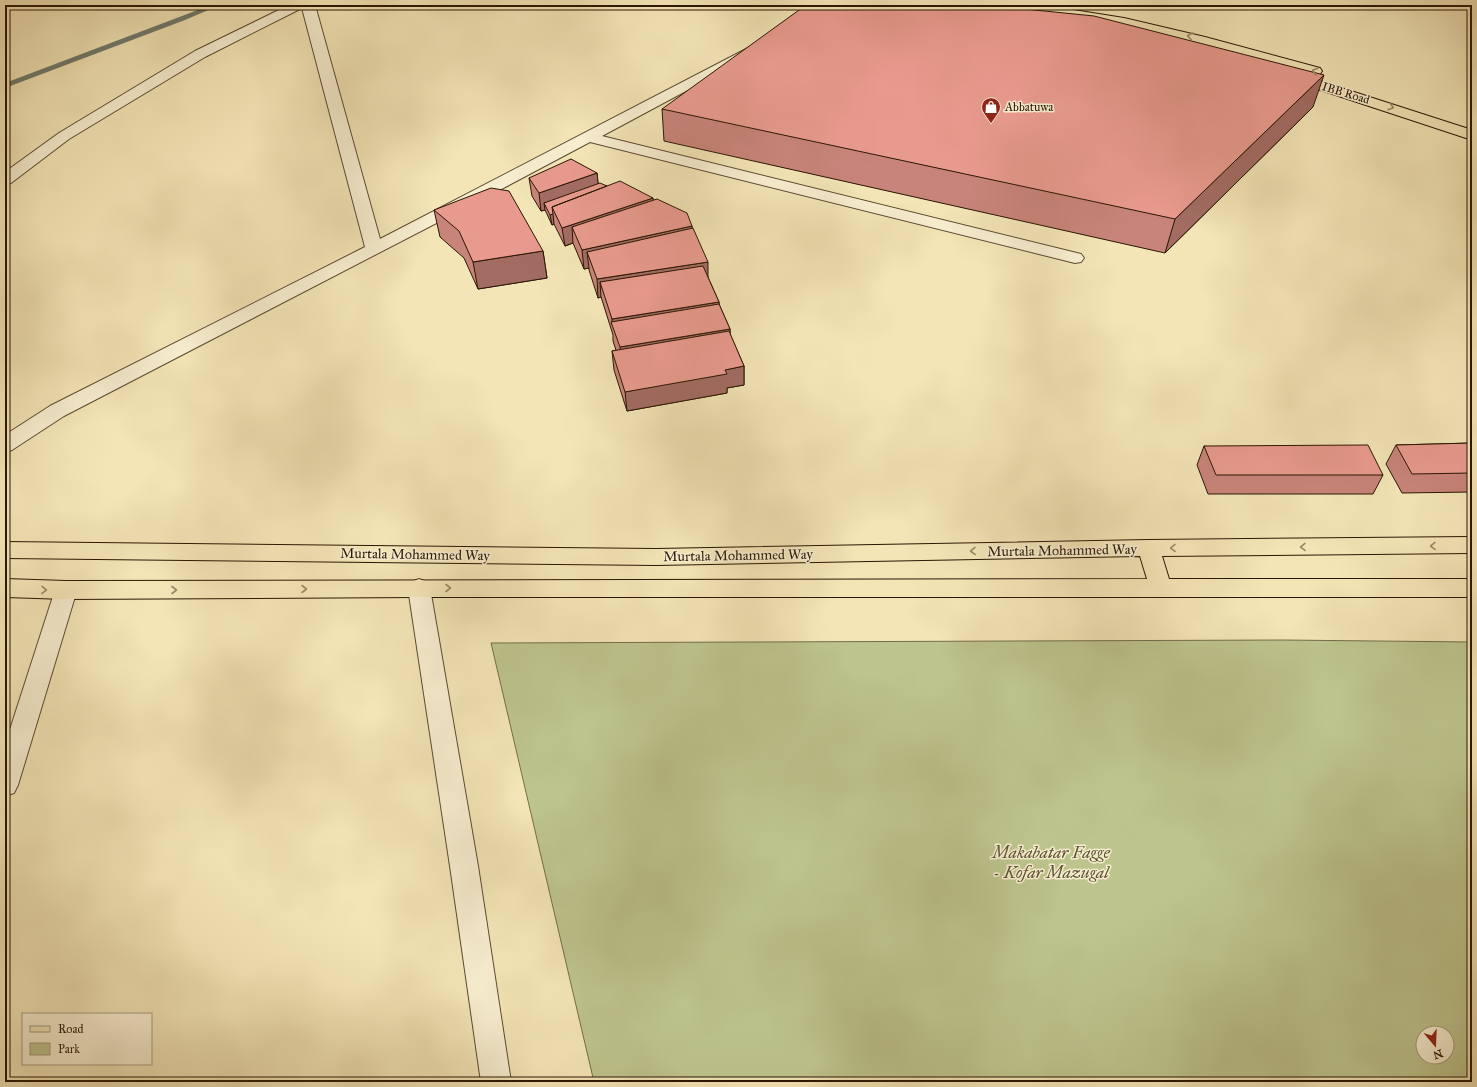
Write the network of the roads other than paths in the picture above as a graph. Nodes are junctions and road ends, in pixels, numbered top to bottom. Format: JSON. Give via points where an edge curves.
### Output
{"nodes":[{"id":1,"x":299,"y":5,"type":"edge"},
{"id":2,"x":308,"y":5,"type":"edge"},
{"id":3,"x":1002,"y":10,"type":"edge"},
{"id":4,"x":760,"y":46,"type":"edge"},
{"id":5,"x":1472,"y":121,"type":"edge"},
{"id":6,"x":1472,"y":135,"type":"edge"},
{"id":7,"x":588,"y":137,"type":"junction"},
{"id":8,"x":5,"y":180,"type":"edge"},
{"id":9,"x":374,"y":249,"type":"junction"},
{"id":10,"x":1075,"y":258,"type":"dead end"},
{"id":11,"x":5,"y":445,"type":"edge"},
{"id":12,"x":1472,"y":545,"type":"edge"},
{"id":13,"x":1148,"y":548,"type":"junction"},
{"id":14,"x":5,"y":550,"type":"edge"},
{"id":15,"x":5,"y":588,"type":"edge"},
{"id":16,"x":419,"y":588,"type":"junction"},
{"id":17,"x":1472,"y":588,"type":"edge"},
{"id":18,"x":1161,"y":589,"type":"junction"},
{"id":19,"x":66,"y":590,"type":"junction"},
{"id":20,"x":5,"y":785,"type":"edge"},
{"id":21,"x":496,"y":1082,"type":"edge"}],
"edges":[{"from":1,"to":8,"type":"street","via":[[200,54],[64,136]]},
{"from":2,"to":9,"type":"street"},
{"from":5,"to":3,"type":"main road","name":"IBB Road","one_way":true,"via":[[1397,96],[1198,38],[1094,16]]},
{"from":3,"to":6,"type":"main road","name":"IBB Road","one_way":true,"via":[[1036,19],[1133,35],[1229,57]]},
{"from":4,"to":7,"type":"street"},
{"from":7,"to":9,"type":"street"},
{"from":7,"to":10,"type":"street"},
{"from":9,"to":11,"type":"street","via":[[57,411]]},
{"from":12,"to":13,"type":"main road","name":"Murtala Mohammed Way","one_way":true},
{"from":13,"to":14,"type":"main road","name":"Murtala Mohammed Way","one_way":true,"via":[[656,557]]},
{"from":13,"to":18,"type":"main road"},
{"from":15,"to":19,"type":"main road","one_way":true},
{"from":16,"to":18,"type":"main road","one_way":true},
{"from":19,"to":16,"type":"main road","one_way":true},
{"from":16,"to":21,"type":"street","via":[[466,874]]},
{"from":17,"to":18,"type":"main road"},
{"from":19,"to":20,"type":"street"}]}
